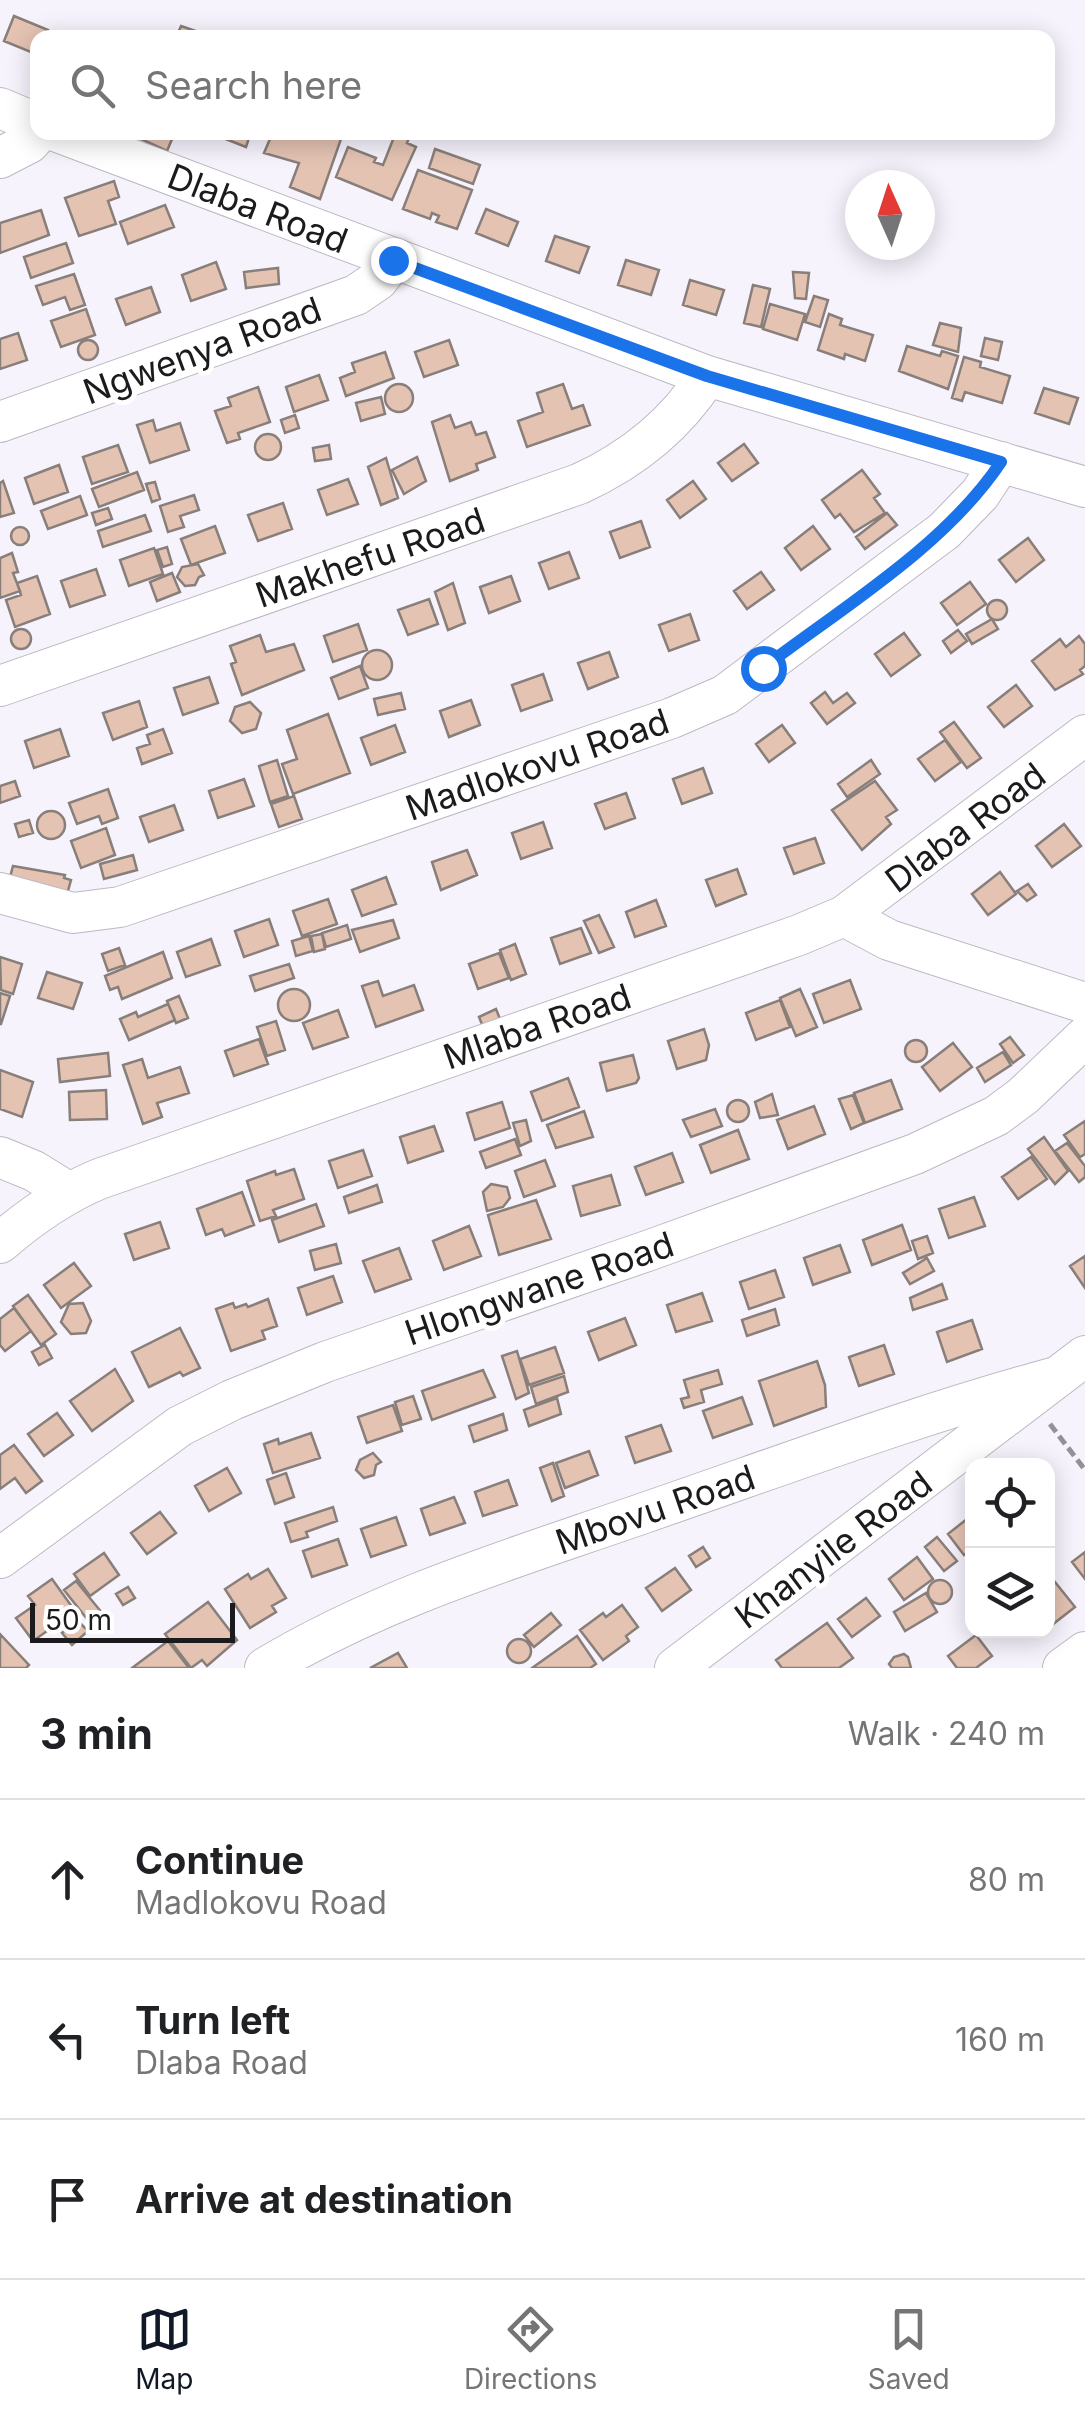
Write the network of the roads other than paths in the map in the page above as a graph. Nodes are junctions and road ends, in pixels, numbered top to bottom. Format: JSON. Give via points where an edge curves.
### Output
{"nodes":[{"id":1,"x":0,"y":108,"type":"edge"},
{"id":2,"x":30,"y":121,"type":"edge"},
{"id":3,"x":32,"y":140,"type":"edge"},
{"id":4,"x":79,"y":140,"type":"edge"},
{"id":5,"x":0,"y":158,"type":"edge"},
{"id":6,"x":393,"y":260,"type":"junction"},
{"id":7,"x":707,"y":376,"type":"junction"},
{"id":8,"x":0,"y":422,"type":"edge"},
{"id":9,"x":1001,"y":462,"type":"junction"},
{"id":10,"x":1085,"y":488,"type":"edge"},
{"id":11,"x":0,"y":686,"type":"edge"},
{"id":12,"x":1085,"y":735,"type":"edge"},
{"id":13,"x":0,"y":893,"type":"edge"},
{"id":14,"x":844,"y":916,"type":"junction"},
{"id":15,"x":1085,"y":1002,"type":"edge"},
{"id":16,"x":1085,"y":1038,"type":"edge"},
{"id":17,"x":0,"y":1157,"type":"edge"},
{"id":18,"x":68,"y":1192,"type":"junction"},
{"id":19,"x":0,"y":1243,"type":"edge"},
{"id":20,"x":1057,"y":1377,"type":"edge"},
{"id":21,"x":880,"y":1430,"type":"junction"},
{"id":22,"x":911,"y":1491,"type":"junction"},
{"id":23,"x":0,"y":1558,"type":"edge"},
{"id":24,"x":1085,"y":1652,"type":"edge"},
{"id":25,"x":265,"y":1668,"type":"edge"},
{"id":26,"x":675,"y":1668,"type":"edge"},
{"id":27,"x":1064,"y":1668,"type":"edge"}],
"edges":[{"from":1,"to":2,"type":"street"},
{"from":3,"to":5,"type":"street"},
{"from":4,"to":6,"type":"street","name":"Dlaba Road"},
{"from":6,"to":7,"type":"street","name":"Dlaba Road"},
{"from":6,"to":8,"type":"street","name":"Ngwenya Road","via":[[356,295]]},
{"from":7,"to":9,"type":"street","name":"Dlaba Road"},
{"from":7,"to":11,"type":"street","name":"Makhefu Road","via":[[688,406],[644,447],[578,484]]},
{"from":9,"to":10,"type":"street","name":"Dlaba Road"},
{"from":9,"to":13,"type":"street","name":"Madlokovu Road","via":[[944,531],[725,695],[120,907],[72,913]]},
{"from":12,"to":14,"type":"street","name":"Dlaba Road"},
{"from":14,"to":15,"type":"street","via":[[889,940]]},
{"from":14,"to":18,"type":"street","name":"Mlaba Road"},
{"from":16,"to":23,"type":"street","name":"Hlongwane Road","via":[[996,1116],[916,1154],[232,1400],[180,1426]]},
{"from":17,"to":18,"type":"street"},
{"from":18,"to":19,"type":"street","name":"Mlaba Road"},
{"from":20,"to":21,"type":"street","name":"Mbovu Road"},
{"from":20,"to":22,"type":"street","name":"Khanyile Road"},
{"from":21,"to":22,"type":"street"},
{"from":21,"to":25,"type":"street","name":"Mbovu Road","via":[[358,1617]]},
{"from":22,"to":26,"type":"street","name":"Khanyile Road"},
{"from":24,"to":27,"type":"street"}]}
